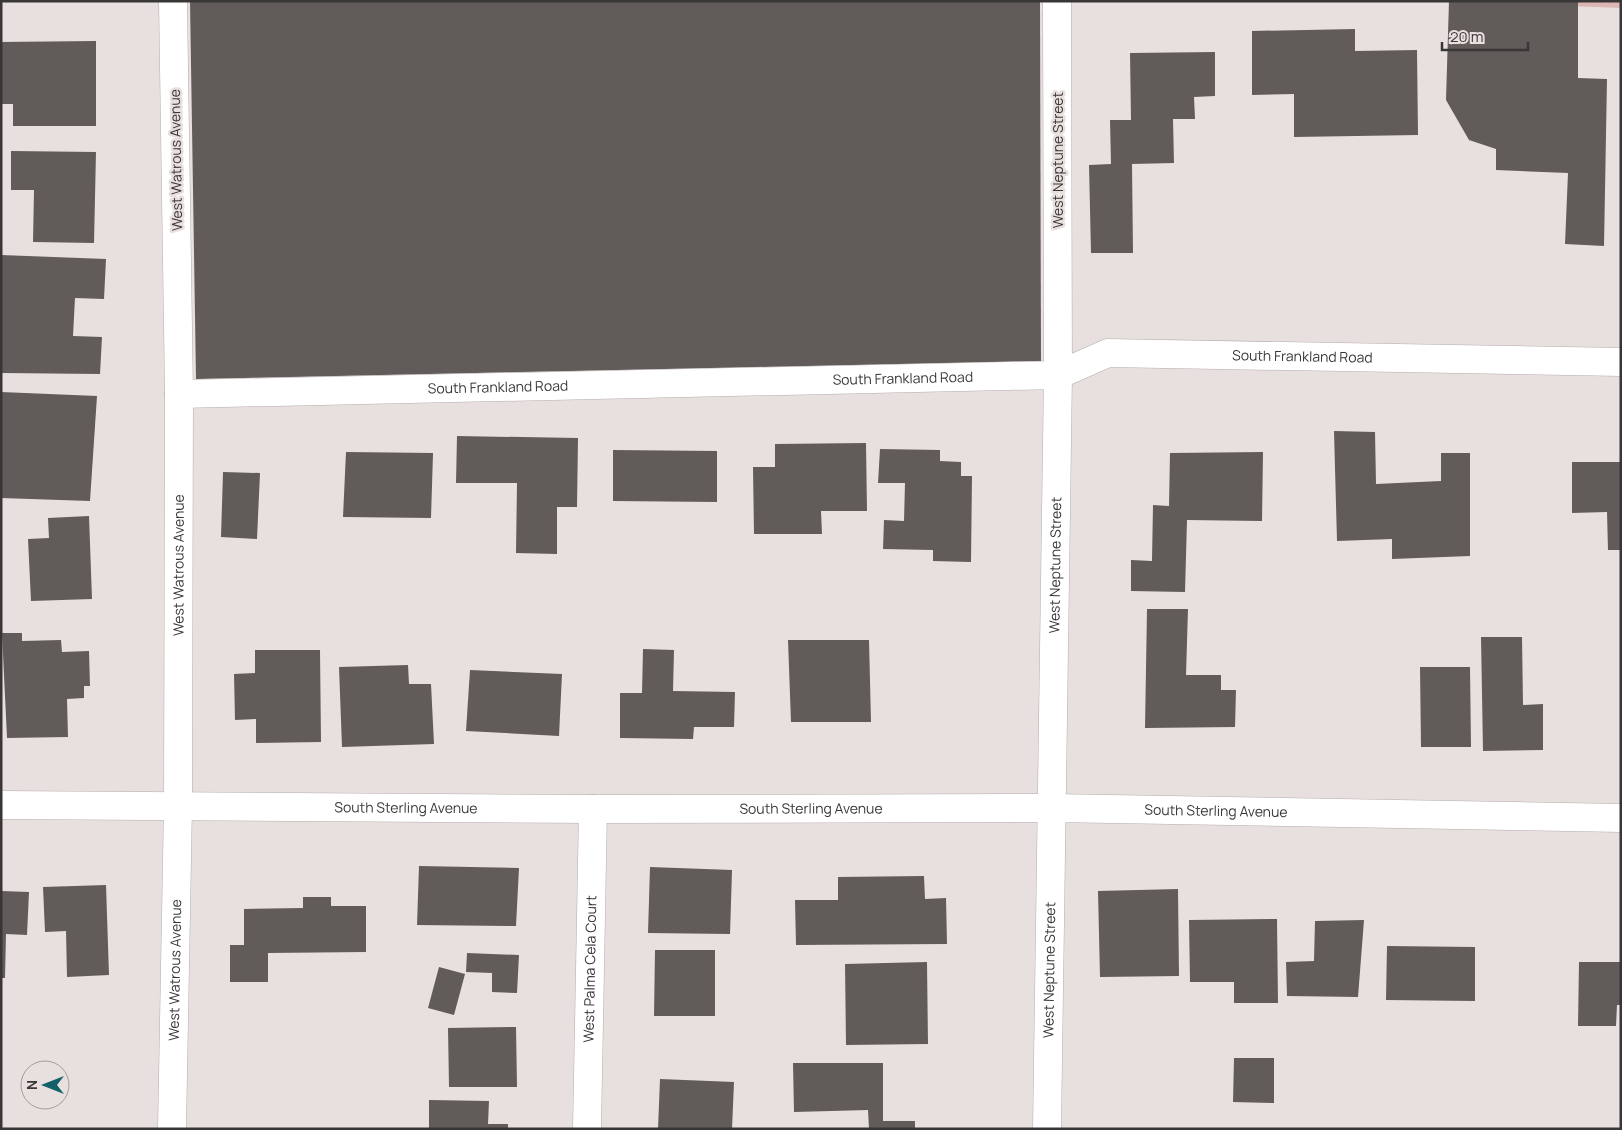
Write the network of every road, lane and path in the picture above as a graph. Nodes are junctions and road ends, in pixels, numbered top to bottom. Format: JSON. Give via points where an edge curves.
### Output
{"nodes":[{"id":1,"x":173,"y":1,"type":"edge"},
{"id":2,"x":1057,"y":1,"type":"edge"},
{"id":3,"x":1621,"y":362,"type":"edge"},
{"id":4,"x":1058,"y":376,"type":"junction"},
{"id":5,"x":180,"y":394,"type":"junction"},
{"id":6,"x":1,"y":806,"type":"edge"},
{"id":7,"x":178,"y":806,"type":"junction"},
{"id":8,"x":1052,"y":808,"type":"junction"},
{"id":9,"x":593,"y":810,"type":"junction"},
{"id":10,"x":1621,"y":818,"type":"edge"},
{"id":11,"x":172,"y":1129,"type":"edge"},
{"id":12,"x":587,"y":1129,"type":"edge"},
{"id":13,"x":1047,"y":1129,"type":"edge"}],
"edges":[{"from":1,"to":5,"type":"street","name":"West Watrous Avenue"},
{"from":2,"to":4,"type":"street","name":"West Neptune Street"},
{"from":3,"to":4,"type":"street","name":"South Frankland Road","via":[[1108,352]]},
{"from":4,"to":5,"type":"street","name":"South Frankland Road"},
{"from":4,"to":8,"type":"street","name":"West Neptune Street"},
{"from":5,"to":7,"type":"street","name":"West Watrous Avenue"},
{"from":6,"to":7,"type":"street","name":"South Sterling Avenue"},
{"from":7,"to":9,"type":"street","name":"South Sterling Avenue"},
{"from":7,"to":11,"type":"street","name":"West Watrous Avenue"},
{"from":8,"to":9,"type":"street","name":"South Sterling Avenue"},
{"from":8,"to":10,"type":"street","name":"South Sterling Avenue"},
{"from":8,"to":13,"type":"street","name":"West Neptune Street"},
{"from":9,"to":12,"type":"street","name":"West Palma Cela Court"}]}
